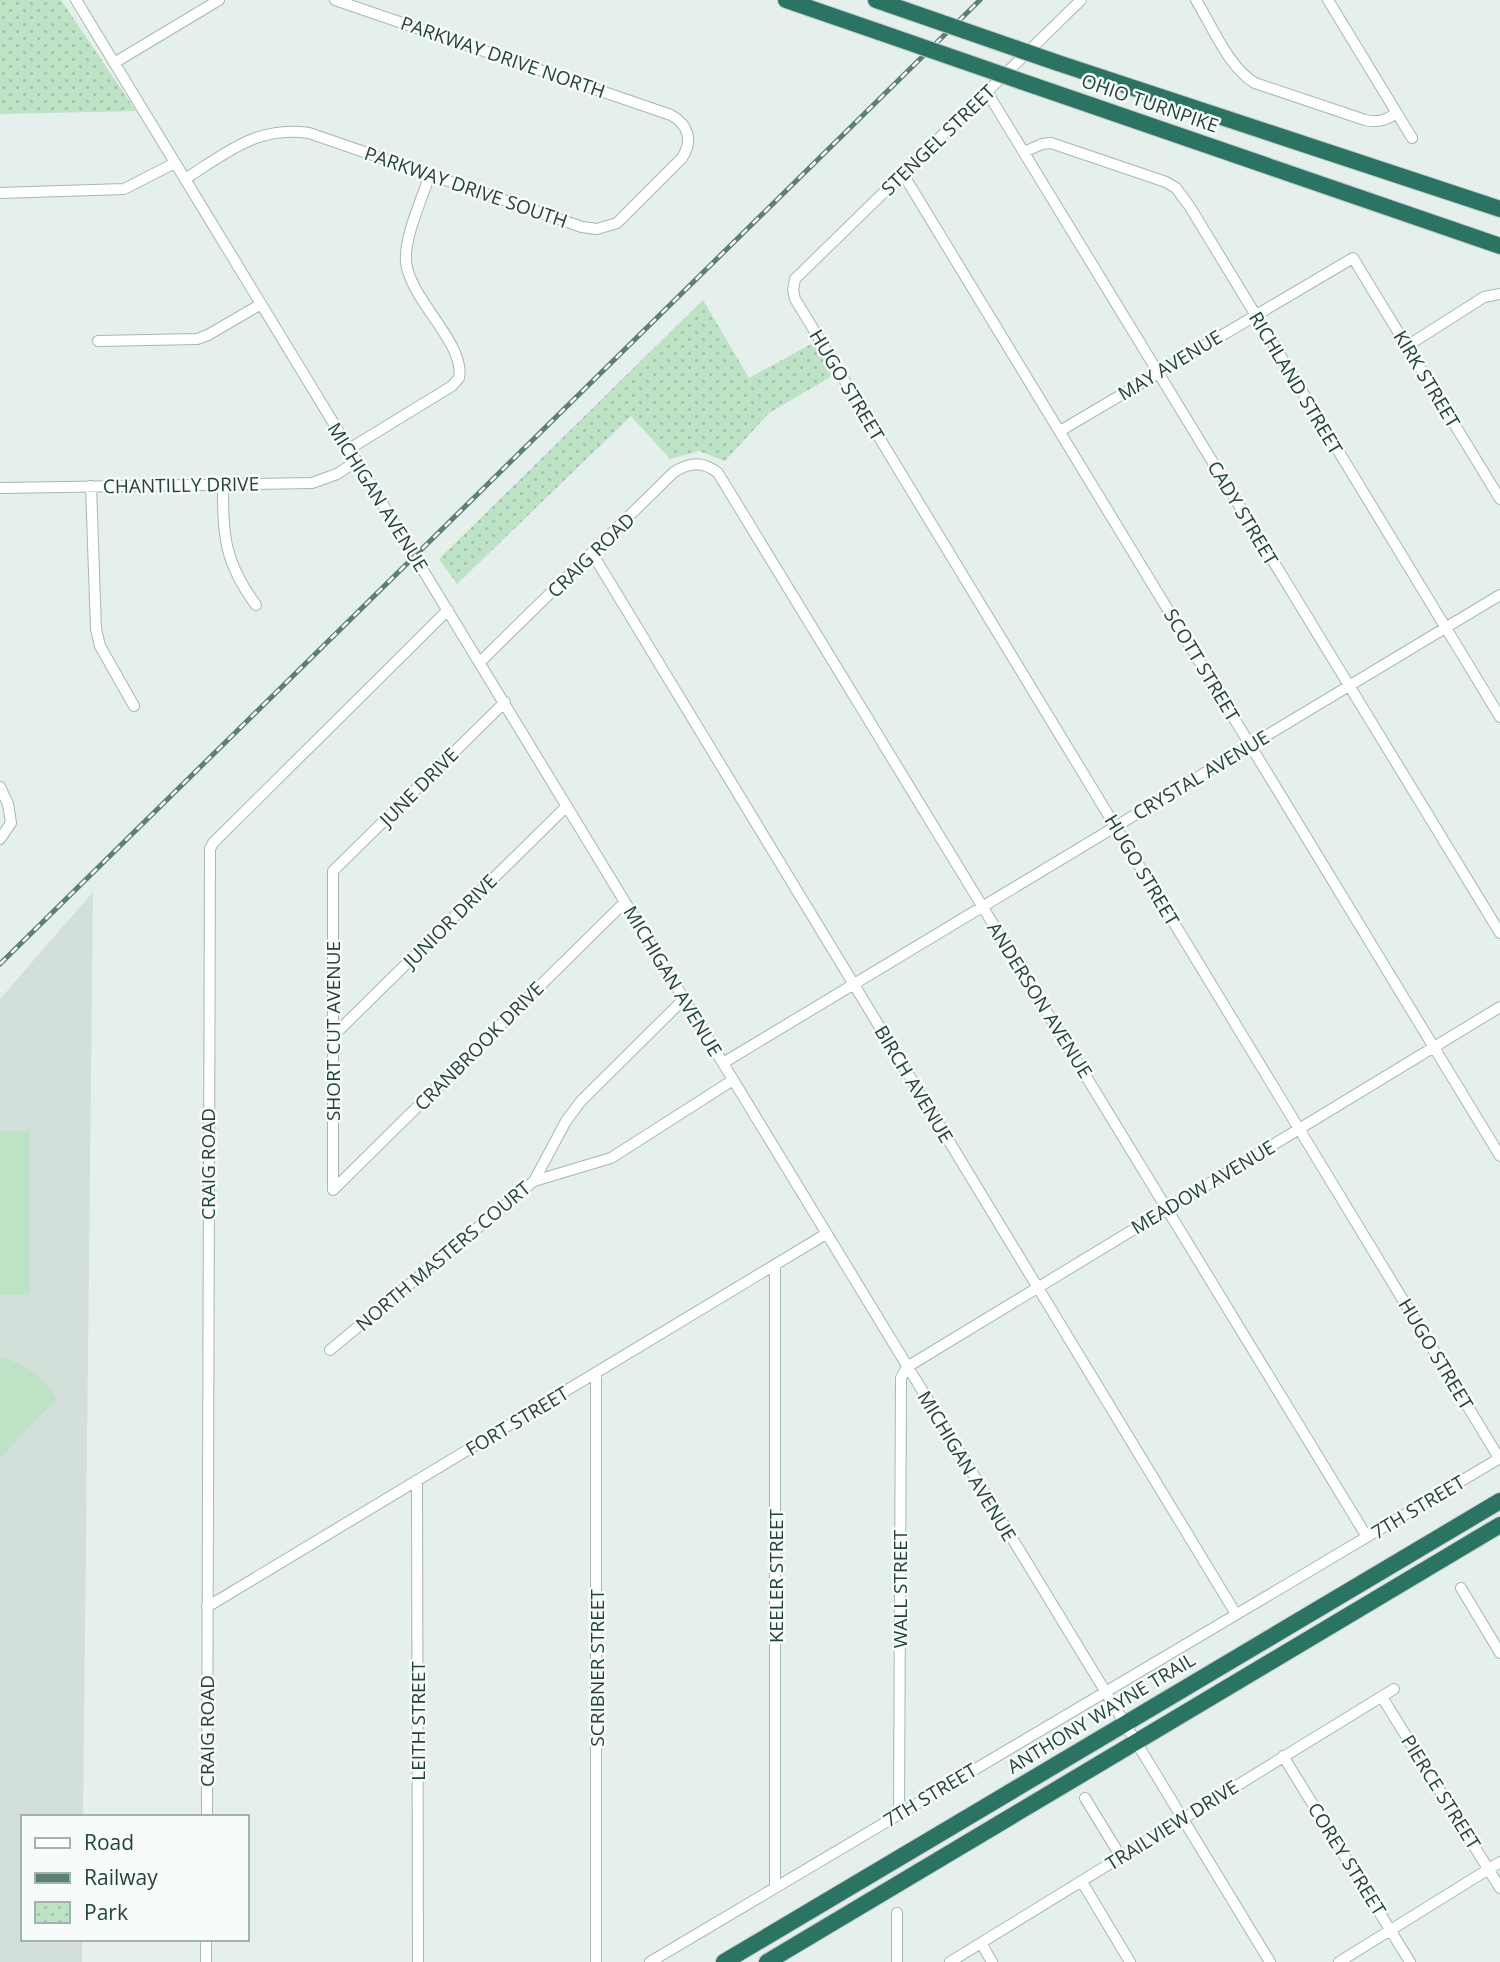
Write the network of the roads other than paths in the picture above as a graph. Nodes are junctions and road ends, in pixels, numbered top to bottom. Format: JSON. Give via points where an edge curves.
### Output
{"nodes":[{"id":1,"x":76,"y":0,"type":"edge"},
{"id":2,"x":219,"y":0,"type":"edge"},
{"id":3,"x":335,"y":0,"type":"edge"},
{"id":4,"x":786,"y":0,"type":"edge"},
{"id":5,"x":876,"y":0,"type":"edge"},
{"id":6,"x":1081,"y":0,"type":"edge"},
{"id":7,"x":1196,"y":0,"type":"edge"},
{"id":8,"x":1328,"y":0,"type":"edge"},
{"id":9,"x":114,"y":63,"type":"junction"},
{"id":10,"x":987,"y":92,"type":"junction"},
{"id":11,"x":1397,"y":113,"type":"junction"},
{"id":12,"x":671,"y":115,"type":"joint"},
{"id":13,"x":1412,"y":138,"type":"dead end"},
{"id":14,"x":1024,"y":152,"type":"junction"},
{"id":15,"x":175,"y":163,"type":"junction"},
{"id":16,"x":430,"y":174,"type":"junction"},
{"id":17,"x":903,"y":174,"type":"junction"},
{"id":18,"x":185,"y":179,"type":"junction"},
{"id":19,"x":0,"y":193,"type":"edge"},
{"id":20,"x":1500,"y":209,"type":"edge"},
{"id":21,"x":1500,"y":246,"type":"edge"},
{"id":22,"x":1353,"y":258,"type":"joint"},
{"id":23,"x":795,"y":279,"type":"joint"},
{"id":24,"x":1500,"y":294,"type":"edge"},
{"id":25,"x":261,"y":304,"type":"junction"},
{"id":26,"x":1255,"y":315,"type":"junction"},
{"id":27,"x":98,"y":341,"type":"dead end"},
{"id":28,"x":1407,"y":346,"type":"junction"},
{"id":29,"x":1158,"y":373,"type":"junction"},
{"id":30,"x":1060,"y":431,"type":"junction"},
{"id":31,"x":349,"y":449,"type":"junction"},
{"id":32,"x":356,"y":461,"type":"junction"},
{"id":33,"x":709,"y":466,"type":"joint"},
{"id":34,"x":223,"y":484,"type":"junction"},
{"id":35,"x":91,"y":486,"type":"junction"},
{"id":36,"x":0,"y":488,"type":"edge"},
{"id":37,"x":1500,"y":499,"type":"edge"},
{"id":38,"x":592,"y":554,"type":"junction"},
{"id":39,"x":1500,"y":595,"type":"edge"},
{"id":40,"x":256,"y":605,"type":"dead end"},
{"id":41,"x":448,"y":610,"type":"junction"},
{"id":42,"x":1446,"y":628,"type":"junction"},
{"id":43,"x":480,"y":662,"type":"junction"},
{"id":44,"x":1349,"y":686,"type":"junction"},
{"id":45,"x":505,"y":702,"type":"junction"},
{"id":46,"x":134,"y":706,"type":"dead end"},
{"id":47,"x":1500,"y":717,"type":"edge"},
{"id":48,"x":1251,"y":746,"type":"junction"},
{"id":49,"x":0,"y":787,"type":"edge"},
{"id":50,"x":567,"y":806,"type":"junction"},
{"id":51,"x":1116,"y":827,"type":"junction"},
{"id":52,"x":0,"y":839,"type":"edge"},
{"id":53,"x":334,"y":871,"type":"joint"},
{"id":54,"x":625,"y":902,"type":"junction"},
{"id":55,"x":982,"y":907,"type":"junction"},
{"id":56,"x":1500,"y":933,"type":"edge"},
{"id":57,"x":853,"y":985,"type":"junction"},
{"id":58,"x":684,"y":999,"type":"junction"},
{"id":59,"x":1500,"y":1007,"type":"edge"},
{"id":60,"x":333,"y":1036,"type":"junction"},
{"id":61,"x":1434,"y":1047,"type":"junction"},
{"id":62,"x":723,"y":1063,"type":"junction"},
{"id":63,"x":733,"y":1080,"type":"junction"},
{"id":64,"x":1299,"y":1129,"type":"junction"},
{"id":65,"x":1500,"y":1157,"type":"edge"},
{"id":66,"x":534,"y":1181,"type":"junction"},
{"id":67,"x":333,"y":1190,"type":"joint"},
{"id":68,"x":1168,"y":1208,"type":"junction"},
{"id":69,"x":826,"y":1234,"type":"junction"},
{"id":70,"x":775,"y":1265,"type":"junction"},
{"id":71,"x":1037,"y":1287,"type":"junction"},
{"id":72,"x":330,"y":1350,"type":"dead end"},
{"id":73,"x":907,"y":1367,"type":"junction"},
{"id":74,"x":596,"y":1373,"type":"junction"},
{"id":75,"x":1500,"y":1458,"type":"edge"},
{"id":76,"x":417,"y":1480,"type":"junction"},
{"id":77,"x":1500,"y":1502,"type":"edge"},
{"id":78,"x":1500,"y":1525,"type":"edge"},
{"id":79,"x":1367,"y":1537,"type":"junction"},
{"id":80,"x":1461,"y":1588,"type":"dead end"},
{"id":81,"x":207,"y":1607,"type":"junction"},
{"id":82,"x":1236,"y":1615,"type":"junction"},
{"id":83,"x":1500,"y":1653,"type":"edge"},
{"id":84,"x":1394,"y":1689,"type":"dead end"},
{"id":85,"x":1105,"y":1692,"type":"junction"},
{"id":86,"x":1382,"y":1697,"type":"junction"},
{"id":87,"x":1124,"y":1723,"type":"junction"},
{"id":88,"x":1136,"y":1742,"type":"junction"},
{"id":89,"x":1283,"y":1756,"type":"junction"},
{"id":90,"x":1085,"y":1798,"type":"dead end"},
{"id":91,"x":899,"y":1814,"type":"junction"},
{"id":92,"x":207,"y":1815,"type":"edge"},
{"id":93,"x":1183,"y":1819,"type":"junction"},
{"id":94,"x":1121,"y":1857,"type":"junction"},
{"id":95,"x":1500,"y":1862,"type":"edge"},
{"id":96,"x":1488,"y":1869,"type":"junction"},
{"id":97,"x":1082,"y":1882,"type":"junction"},
{"id":98,"x":775,"y":1888,"type":"junction"},
{"id":99,"x":1500,"y":1888,"type":"edge"},
{"id":100,"x":897,"y":1913,"type":"dead end"},
{"id":101,"x":1390,"y":1930,"type":"junction"},
{"id":102,"x":206,"y":1941,"type":"edge"},
{"id":103,"x":981,"y":1943,"type":"junction"},
{"id":104,"x":206,"y":1962,"type":"edge"},
{"id":105,"x":418,"y":1962,"type":"edge"},
{"id":106,"x":596,"y":1962,"type":"edge"},
{"id":107,"x":650,"y":1962,"type":"edge"},
{"id":108,"x":724,"y":1962,"type":"edge"},
{"id":109,"x":766,"y":1962,"type":"edge"},
{"id":110,"x":897,"y":1962,"type":"edge"},
{"id":111,"x":950,"y":1962,"type":"edge"},
{"id":112,"x":992,"y":1962,"type":"edge"},
{"id":113,"x":1130,"y":1962,"type":"edge"},
{"id":114,"x":1270,"y":1962,"type":"edge"},
{"id":115,"x":1339,"y":1962,"type":"edge"},
{"id":116,"x":1410,"y":1962,"type":"edge"}],
"edges":[{"from":1,"to":9,"type":"street","name":"MICHIGAN AVENUE"},
{"from":2,"to":9,"type":"street"},
{"from":3,"to":12,"type":"street","name":"PARKWAY DRIVE NORTH"},
{"from":4,"to":21,"type":"highway","name":"OHIO TURNPIKE","bridge":true},
{"from":5,"to":20,"type":"highway","name":"OHIO TURNPIKE","bridge":true},
{"from":6,"to":10,"type":"street","name":"STENGEL STREET"},
{"from":7,"to":11,"type":"street","via":[[1238,70],[1255,83],[1365,120],[1386,120]]},
{"from":8,"to":11,"type":"street"},
{"from":9,"to":15,"type":"street","name":"MICHIGAN AVENUE"},
{"from":10,"to":14,"type":"street","name":"CADY STREET"},
{"from":10,"to":17,"type":"street","name":"STENGEL STREET"},
{"from":11,"to":13,"type":"street"},
{"from":12,"to":16,"type":"street","name":"PARKWAY DRIVE SOUTH","via":[[684,124],[688,150],[607,228],[582,227]]},
{"from":14,"to":26,"type":"street","name":"RICHLAND STREET","via":[[1051,143],[1176,188]]},
{"from":14,"to":29,"type":"street","name":"CADY STREET"},
{"from":15,"to":18,"type":"street","name":"MICHIGAN AVENUE"},
{"from":15,"to":19,"type":"street","via":[[124,189]]},
{"from":16,"to":18,"type":"street","name":"PARKWAY DRIVE SOUTH","via":[[309,134],[279,131],[244,142]]},
{"from":16,"to":31,"type":"street","via":[[406,261],[414,285],[459,360],[459,378]]},
{"from":17,"to":23,"type":"street","name":"STENGEL STREET"},
{"from":17,"to":30,"type":"street","name":"SCOTT STREET"},
{"from":18,"to":25,"type":"street","name":"MICHIGAN AVENUE"},
{"from":22,"to":26,"type":"street","name":"MAY AVENUE"},
{"from":22,"to":28,"type":"street","name":"KIRK STREET"},
{"from":23,"to":51,"type":"street","name":"HUGO STREET","via":[[795,299]]},
{"from":24,"to":28,"type":"street","via":[[1483,298]]},
{"from":25,"to":27,"type":"street","via":[[197,339]]},
{"from":25,"to":31,"type":"street","name":"MICHIGAN AVENUE"},
{"from":26,"to":29,"type":"street","name":"MAY AVENUE"},
{"from":26,"to":42,"type":"street","name":"RICHLAND STREET"},
{"from":28,"to":37,"type":"street","name":"KIRK STREET"},
{"from":29,"to":30,"type":"street","name":"MAY AVENUE"},
{"from":29,"to":44,"type":"street","name":"CADY STREET"},
{"from":30,"to":48,"type":"street","name":"SCOTT STREET"},
{"from":31,"to":32,"type":"street","name":"MICHIGAN AVENUE"},
{"from":32,"to":34,"type":"street","name":"CHANTILLY DRIVE","via":[[312,483]]},
{"from":32,"to":41,"type":"street","name":"MICHIGAN AVENUE"},
{"from":33,"to":38,"type":"street","name":"CRAIG ROAD","via":[[689,464],[674,472]]},
{"from":33,"to":55,"type":"street","name":"ANDERSON AVENUE","via":[[718,472]]},
{"from":34,"to":35,"type":"street","name":"CHANTILLY DRIVE"},
{"from":34,"to":40,"type":"street","via":[[226,545],[243,587]]},
{"from":35,"to":36,"type":"street","name":"CHANTILLY DRIVE"},
{"from":35,"to":46,"type":"street","via":[[96,629],[100,646]]},
{"from":38,"to":43,"type":"street","name":"CRAIG ROAD"},
{"from":38,"to":57,"type":"street","name":"BIRCH AVENUE"},
{"from":39,"to":42,"type":"street","name":"CRYSTAL AVENUE"},
{"from":41,"to":43,"type":"street","name":"MICHIGAN AVENUE"},
{"from":41,"to":81,"type":"street","name":"CRAIG ROAD","via":[[210,849]]},
{"from":42,"to":44,"type":"street","name":"CRYSTAL AVENUE"},
{"from":42,"to":47,"type":"street","name":"RICHLAND STREET"},
{"from":43,"to":45,"type":"street","name":"MICHIGAN AVENUE"},
{"from":44,"to":48,"type":"street","name":"CRYSTAL AVENUE"},
{"from":44,"to":56,"type":"street","name":"CADY STREET"},
{"from":45,"to":50,"type":"street","name":"MICHIGAN AVENUE"},
{"from":45,"to":53,"type":"street","name":"JUNE DRIVE"},
{"from":48,"to":51,"type":"street","name":"CRYSTAL AVENUE"},
{"from":48,"to":61,"type":"street","name":"SCOTT STREET"},
{"from":49,"to":52,"type":"street","via":[[11,823]]},
{"from":50,"to":54,"type":"street","name":"MICHIGAN AVENUE"},
{"from":50,"to":60,"type":"street","name":"JUNIOR DRIVE"},
{"from":51,"to":55,"type":"street","name":"CRYSTAL AVENUE"},
{"from":51,"to":64,"type":"street","name":"HUGO STREET"},
{"from":53,"to":60,"type":"street","name":"SHORT CUT AVENUE"},
{"from":54,"to":58,"type":"street","name":"MICHIGAN AVENUE"},
{"from":54,"to":67,"type":"street","name":"CRANBROOK DRIVE"},
{"from":55,"to":57,"type":"street","name":"CRYSTAL AVENUE"},
{"from":55,"to":68,"type":"street","name":"ANDERSON AVENUE"},
{"from":57,"to":62,"type":"street","name":"CRYSTAL AVENUE"},
{"from":57,"to":71,"type":"street","name":"BIRCH AVENUE"},
{"from":58,"to":62,"type":"street","name":"MICHIGAN AVENUE"},
{"from":58,"to":66,"type":"street","name":"NORTH MASTERS COURT","via":[[581,1101]]},
{"from":59,"to":61,"type":"street","name":"MEADOW AVENUE"},
{"from":60,"to":67,"type":"street","name":"SHORT CUT AVENUE"},
{"from":61,"to":64,"type":"street","name":"MEADOW AVENUE"},
{"from":61,"to":65,"type":"street","name":"SCOTT STREET"},
{"from":62,"to":63,"type":"street","name":"MICHIGAN AVENUE"},
{"from":63,"to":66,"type":"street","via":[[611,1158]]},
{"from":63,"to":69,"type":"street","name":"MICHIGAN AVENUE"},
{"from":64,"to":68,"type":"street","name":"MEADOW AVENUE"},
{"from":64,"to":75,"type":"street","name":"HUGO STREET"},
{"from":66,"to":72,"type":"street","name":"NORTH MASTERS COURT"},
{"from":68,"to":71,"type":"street","name":"MEADOW AVENUE"},
{"from":68,"to":79,"type":"street","name":"ANDERSON AVENUE"},
{"from":69,"to":70,"type":"street","name":"FORT STREET"},
{"from":69,"to":73,"type":"street","name":"MICHIGAN AVENUE"},
{"from":70,"to":74,"type":"street","name":"FORT STREET"},
{"from":70,"to":98,"type":"street","name":"KEELER STREET"},
{"from":71,"to":73,"type":"street","name":"MEADOW AVENUE"},
{"from":71,"to":82,"type":"street","name":"BIRCH AVENUE"},
{"from":73,"to":85,"type":"street","name":"MICHIGAN AVENUE"},
{"from":73,"to":91,"type":"street","name":"WALL STREET","via":[[901,1378]]},
{"from":74,"to":76,"type":"street","name":"FORT STREET"},
{"from":74,"to":106,"type":"street","name":"SCRIBNER STREET"},
{"from":75,"to":79,"type":"street","name":"7TH STREET"},
{"from":76,"to":81,"type":"street","name":"FORT STREET"},
{"from":76,"to":105,"type":"street","name":"LEITH STREET"},
{"from":77,"to":87,"type":"highway","name":"ANTHONY WAYNE TRAIL"},
{"from":78,"to":88,"type":"highway"},
{"from":79,"to":82,"type":"street","name":"7TH STREET"},
{"from":80,"to":83,"type":"street"},
{"from":81,"to":92,"type":"street","name":"CRAIG ROAD"},
{"from":82,"to":85,"type":"street","name":"7TH STREET"},
{"from":84,"to":86,"type":"street","name":"TRAILVIEW DRIVE"},
{"from":85,"to":87,"type":"street","name":"MICHIGAN AVENUE"},
{"from":85,"to":91,"type":"street","name":"7TH STREET"},
{"from":86,"to":89,"type":"street","name":"TRAILVIEW DRIVE"},
{"from":86,"to":96,"type":"street","name":"PIERCE STREET"},
{"from":87,"to":88,"type":"street","name":"MICHIGAN AVENUE"},
{"from":87,"to":108,"type":"highway","name":"ANTHONY WAYNE TRAIL"},
{"from":88,"to":93,"type":"street","name":"MICHIGAN AVENUE"},
{"from":88,"to":109,"type":"highway"},
{"from":89,"to":93,"type":"street","name":"TRAILVIEW DRIVE"},
{"from":89,"to":101,"type":"street","name":"COREY STREET"},
{"from":90,"to":94,"type":"street"},
{"from":91,"to":98,"type":"street","name":"7TH STREET"},
{"from":93,"to":94,"type":"street","name":"TRAILVIEW DRIVE"},
{"from":93,"to":114,"type":"street","name":"MICHIGAN AVENUE"},
{"from":94,"to":97,"type":"street","name":"TRAILVIEW DRIVE"},
{"from":95,"to":96,"type":"street"},
{"from":96,"to":99,"type":"street","name":"PIERCE STREET"},
{"from":96,"to":101,"type":"street"},
{"from":97,"to":103,"type":"street","name":"TRAILVIEW DRIVE"},
{"from":97,"to":113,"type":"street"},
{"from":98,"to":107,"type":"street","name":"7TH STREET"},
{"from":100,"to":110,"type":"street"},
{"from":101,"to":115,"type":"street"},
{"from":101,"to":116,"type":"street","name":"COREY STREET"},
{"from":102,"to":104,"type":"street"},
{"from":103,"to":111,"type":"street","name":"TRAILVIEW DRIVE"},
{"from":103,"to":112,"type":"street"}]}
